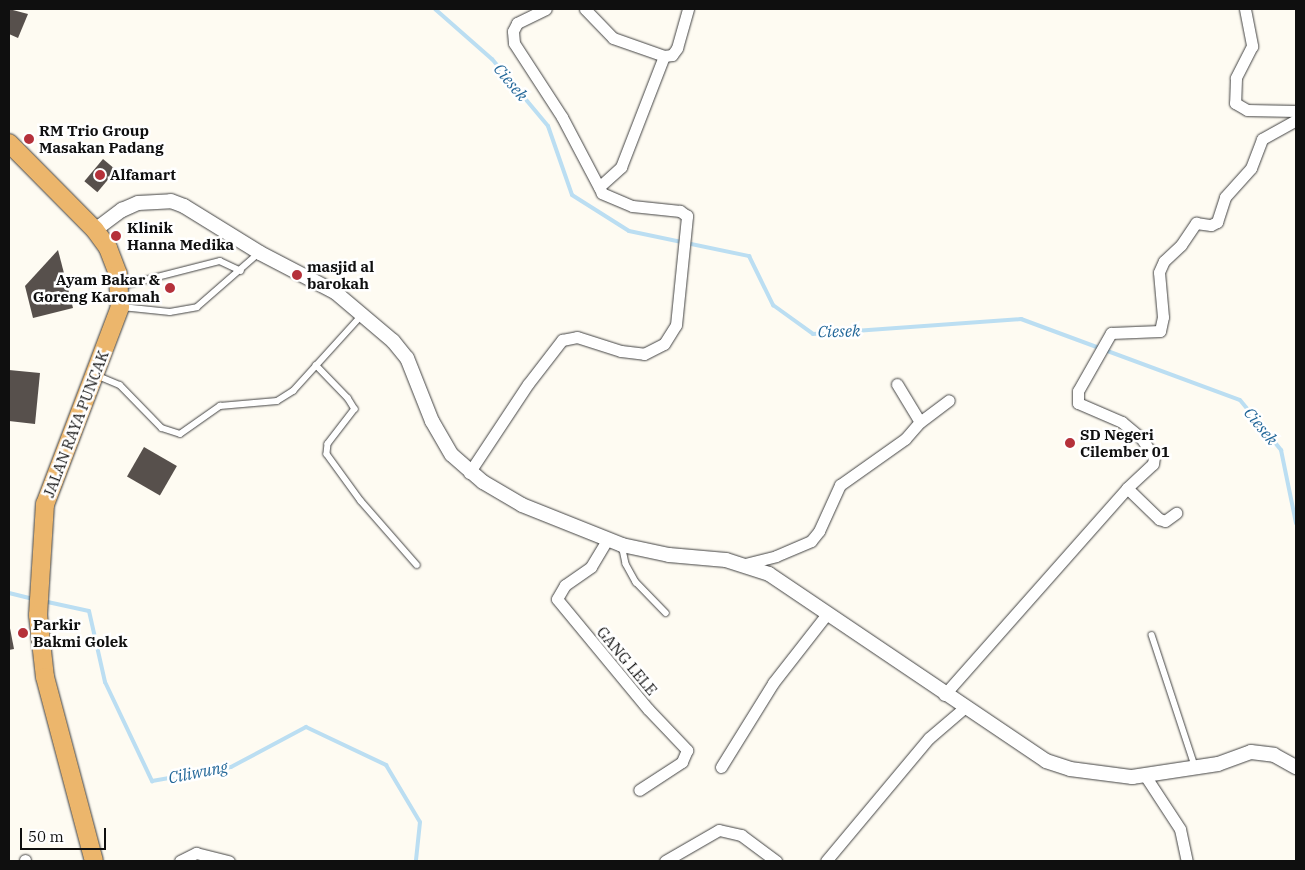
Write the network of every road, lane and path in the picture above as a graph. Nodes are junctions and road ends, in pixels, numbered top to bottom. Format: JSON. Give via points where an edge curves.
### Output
{"nodes":[{"id":1,"x":546,"y":9,"type":"edge"},
{"id":2,"x":585,"y":9,"type":"edge"},
{"id":3,"x":688,"y":9,"type":"edge"},
{"id":4,"x":1245,"y":9,"type":"edge"},
{"id":5,"x":664,"y":56,"type":"junction"},
{"id":6,"x":1296,"y":111,"type":"edge"},
{"id":7,"x":1296,"y":120,"type":"edge"},
{"id":8,"x":9,"y":143,"type":"edge"},
{"id":9,"x":599,"y":187,"type":"junction"},
{"id":10,"x":95,"y":230,"type":"junction"},
{"id":11,"x":260,"y":252,"type":"junction"},
{"id":12,"x":241,"y":271,"type":"junction"},
{"id":13,"x":120,"y":287,"type":"junction"},
{"id":14,"x":120,"y":307,"type":"junction"},
{"id":15,"x":361,"y":316,"type":"junction"},
{"id":16,"x":316,"y":365,"type":"junction"},
{"id":17,"x":96,"y":375,"type":"junction"},
{"id":18,"x":897,"y":384,"type":"dead end"},
{"id":19,"x":949,"y":400,"type":"dead end"},
{"id":20,"x":920,"y":422,"type":"junction"},
{"id":21,"x":470,"y":473,"type":"junction"},
{"id":22,"x":1127,"y":488,"type":"junction"},
{"id":23,"x":1176,"y":513,"type":"dead end"},
{"id":24,"x":607,"y":540,"type":"junction"},
{"id":25,"x":622,"y":545,"type":"junction"},
{"id":26,"x":745,"y":564,"type":"junction"},
{"id":27,"x":417,"y":565,"type":"dead end"},
{"id":28,"x":666,"y":613,"type":"dead end"},
{"id":29,"x":827,"y":614,"type":"junction"},
{"id":30,"x":1152,"y":635,"type":"dead end"},
{"id":31,"x":944,"y":695,"type":"junction"},
{"id":32,"x":964,"y":708,"type":"junction"},
{"id":33,"x":722,"y":766,"type":"dead end"},
{"id":34,"x":1296,"y":767,"type":"edge"},
{"id":35,"x":1196,"y":768,"type":"junction"},
{"id":36,"x":1146,"y":777,"type":"junction"},
{"id":37,"x":639,"y":790,"type":"dead end"},
{"id":38,"x":94,"y":861,"type":"edge"},
{"id":39,"x":180,"y":861,"type":"edge"},
{"id":40,"x":230,"y":861,"type":"edge"},
{"id":41,"x":665,"y":861,"type":"edge"},
{"id":42,"x":776,"y":861,"type":"edge"},
{"id":43,"x":826,"y":861,"type":"edge"},
{"id":44,"x":1186,"y":861,"type":"edge"}],
"edges":[{"from":1,"to":9,"type":"street","via":[[517,23],[513,31],[514,43],[562,117]]},
{"from":2,"to":5,"type":"street","via":[[613,38]]},
{"from":3,"to":5,"type":"street","via":[[677,48],[672,55]]},
{"from":4,"to":6,"type":"street","via":[[1252,46],[1236,78],[1235,103],[1247,110]]},
{"from":5,"to":9,"type":"street","via":[[622,166]]},
{"from":7,"to":22,"type":"street","via":[[1262,139],[1251,168],[1225,197],[1216,222],[1212,225],[1196,222],[1182,245],[1164,262],[1159,272],[1163,317],[1160,331],[1111,333],[1078,391],[1076,401],[1128,426],[1147,445],[1155,460]]},
{"from":8,"to":10,"type":"highway","name":"JALAN RAYA PUNCAK"},
{"from":9,"to":21,"type":"street","via":[[607,197],[632,206],[680,211],[687,216],[676,325],[664,344],[652,352],[638,354],[577,337],[562,340],[528,384]]},
{"from":10,"to":11,"type":"street","via":[[122,210],[138,203],[172,201]]},
{"from":10,"to":13,"type":"highway","name":"JALAN RAYA PUNCAK","via":[[114,263]]},
{"from":11,"to":12,"type":"lane"},
{"from":11,"to":15,"type":"street","via":[[335,292]]},
{"from":12,"to":13,"type":"lane","via":[[220,261]]},
{"from":12,"to":14,"type":"lane","via":[[197,307],[170,312]]},
{"from":13,"to":14,"type":"highway","name":"JALAN RAYA PUNCAK"},
{"from":14,"to":17,"type":"highway","name":"JALAN RAYA PUNCAK"},
{"from":15,"to":16,"type":"lane"},
{"from":15,"to":21,"type":"street","via":[[393,341],[407,358],[432,421],[459,464]]},
{"from":16,"to":17,"type":"lane","via":[[293,391],[277,400],[220,406],[180,434],[162,428],[120,385]]},
{"from":16,"to":27,"type":"lane","via":[[348,398],[355,410],[328,444],[327,454],[361,501]]},
{"from":17,"to":38,"type":"highway","name":"JALAN RAYA PUNCAK","via":[[45,504],[38,615],[45,677]]},
{"from":18,"to":20,"type":"street"},
{"from":19,"to":20,"type":"street"},
{"from":20,"to":26,"type":"street","via":[[905,439],[840,485],[819,531],[811,541],[776,556]]},
{"from":21,"to":24,"type":"street","via":[[522,505]]},
{"from":22,"to":23,"type":"street","via":[[1159,519],[1165,521]]},
{"from":22,"to":31,"type":"street"},
{"from":24,"to":25,"type":"street"},
{"from":24,"to":37,"type":"street","name":"GANG LELE","via":[[591,567],[561,589],[558,599],[648,709],[687,750],[682,762]]},
{"from":25,"to":26,"type":"street","via":[[669,555]]},
{"from":25,"to":28,"type":"lane","via":[[636,582]]},
{"from":26,"to":29,"type":"street","via":[[774,577]]},
{"from":29,"to":31,"type":"street"},
{"from":29,"to":33,"type":"street","via":[[773,683]]},
{"from":30,"to":35,"type":"lane"},
{"from":31,"to":32,"type":"street"},
{"from":32,"to":36,"type":"street","via":[[1054,764],[1104,774]]},
{"from":32,"to":43,"type":"street","via":[[929,738]]},
{"from":34,"to":35,"type":"street","via":[[1274,755],[1251,752]]},
{"from":35,"to":36,"type":"street"},
{"from":36,"to":44,"type":"street","via":[[1180,829]]},
{"from":39,"to":40,"type":"street","via":[[196,853]]},
{"from":41,"to":42,"type":"street","via":[[719,830],[741,834]]}]}
